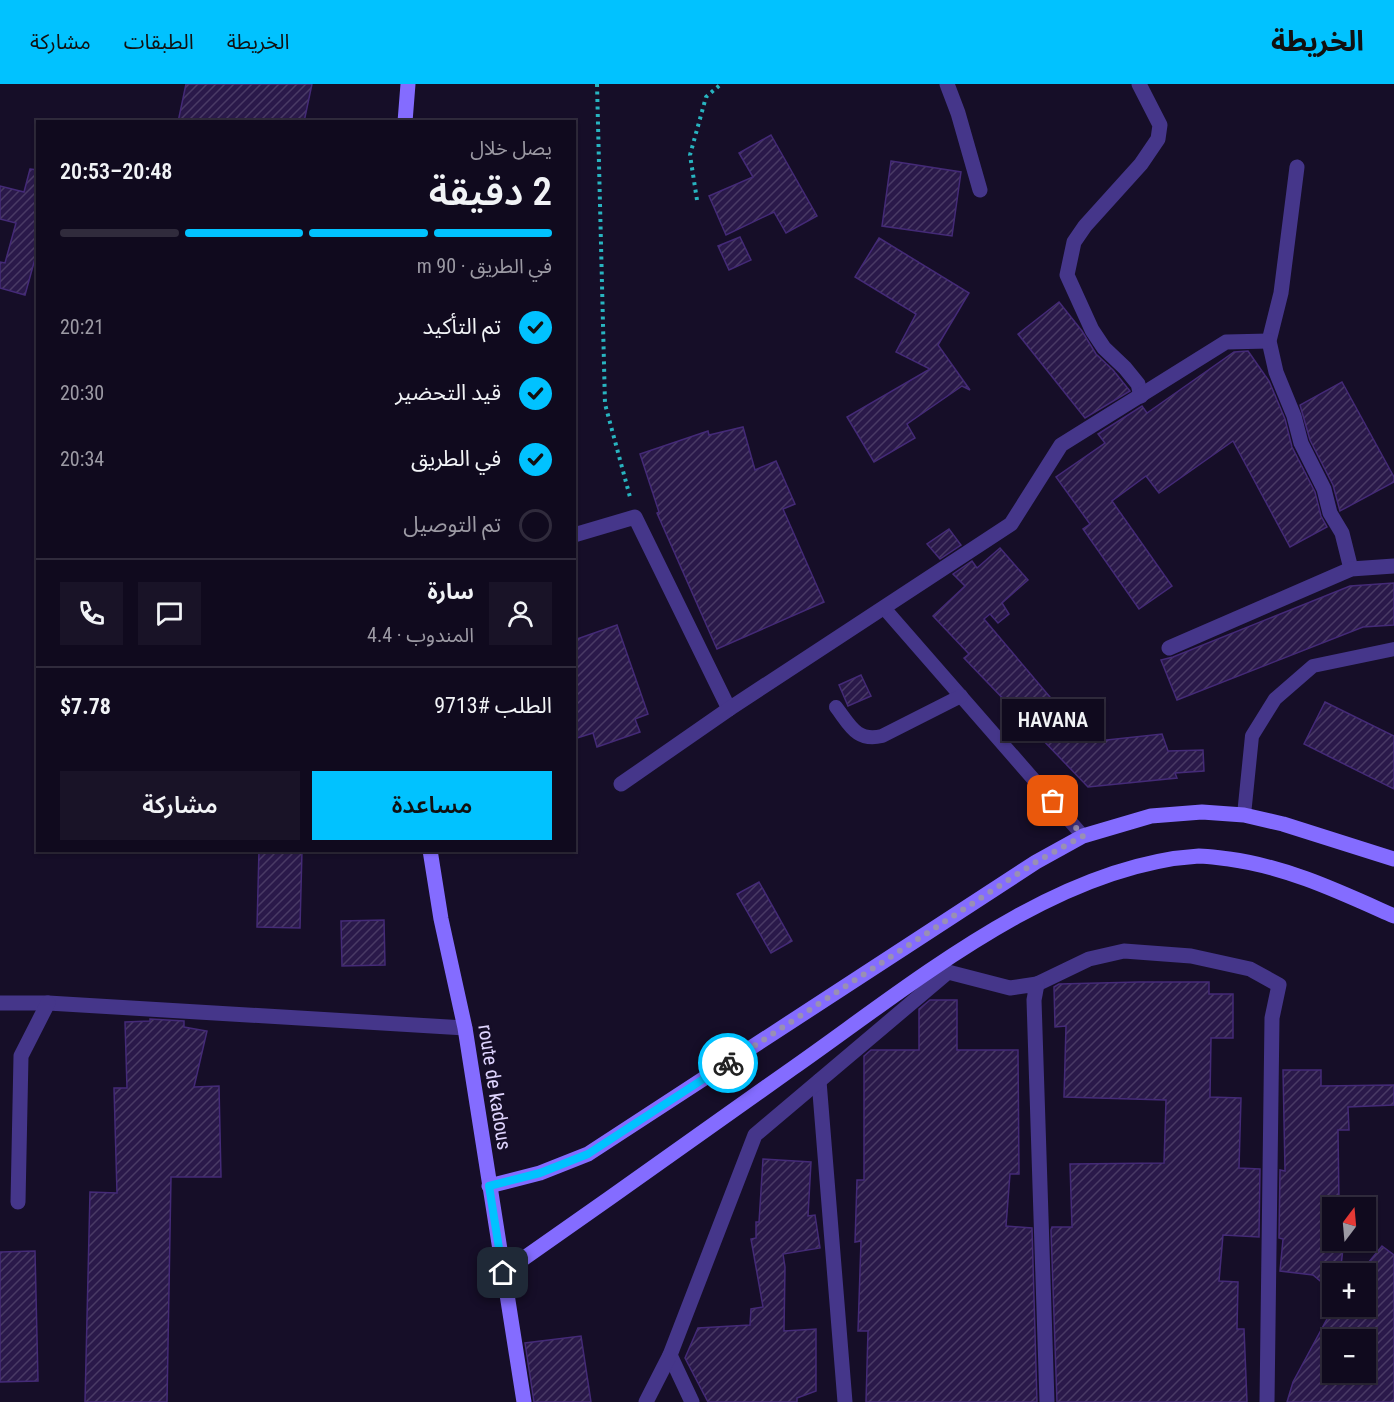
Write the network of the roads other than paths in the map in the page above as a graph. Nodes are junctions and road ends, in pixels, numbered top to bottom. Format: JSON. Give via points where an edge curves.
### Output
{"nodes":[{"id":1,"x":408,"y":84,"type":"edge"},
{"id":2,"x":947,"y":84,"type":"edge"},
{"id":3,"x":1139,"y":84,"type":"edge"},
{"id":4,"x":405,"y":120,"type":"edge"},
{"id":5,"x":1297,"y":167,"type":"dead end"},
{"id":6,"x":980,"y":190,"type":"dead end"},
{"id":7,"x":1269,"y":341,"type":"junction"},
{"id":8,"x":1141,"y":396,"type":"junction"},
{"id":9,"x":576,"y":535,"type":"edge"},
{"id":10,"x":1394,"y":566,"type":"edge"},
{"id":11,"x":1352,"y":569,"type":"junction"},
{"id":12,"x":884,"y":608,"type":"junction"},
{"id":13,"x":1169,"y":648,"type":"dead end"},
{"id":14,"x":1394,"y":649,"type":"edge"},
{"id":15,"x":961,"y":696,"type":"junction"},
{"id":16,"x":836,"y":707,"type":"dead end"},
{"id":17,"x":729,"y":709,"type":"junction"},
{"id":18,"x":621,"y":784,"type":"dead end"},
{"id":19,"x":1244,"y":815,"type":"junction"},
{"id":20,"x":1083,"y":836,"type":"junction"},
{"id":21,"x":430,"y":852,"type":"edge"},
{"id":22,"x":1394,"y":859,"type":"edge"},
{"id":23,"x":1394,"y":916,"type":"edge"},
{"id":24,"x":1037,"y":984,"type":"junction"},
{"id":25,"x":0,"y":1003,"type":"edge"},
{"id":26,"x":48,"y":1003,"type":"junction"},
{"id":27,"x":465,"y":1028,"type":"junction"},
{"id":28,"x":819,"y":1081,"type":"junction"},
{"id":29,"x":489,"y":1186,"type":"junction"},
{"id":30,"x":18,"y":1202,"type":"dead end"},
{"id":31,"x":503,"y":1273,"type":"junction"},
{"id":32,"x":670,"y":1355,"type":"junction"},
{"id":33,"x":524,"y":1402,"type":"edge"},
{"id":34,"x":646,"y":1402,"type":"edge"},
{"id":35,"x":687,"y":1402,"type":"edge"},
{"id":36,"x":692,"y":1402,"type":"edge"},
{"id":37,"x":845,"y":1402,"type":"edge"},
{"id":38,"x":1047,"y":1402,"type":"edge"},
{"id":39,"x":1267,"y":1402,"type":"edge"}],
"edges":[{"from":1,"to":4,"type":"street"},
{"from":2,"to":6,"type":"street"},
{"from":3,"to":8,"type":"street","via":[[1160,125],[1158,140],[1074,242],[1067,275],[1092,330],[1138,384]]},
{"from":5,"to":7,"type":"street","via":[[1281,292]]},
{"from":7,"to":8,"type":"street","via":[[1226,342]]},
{"from":7,"to":11,"type":"street","via":[[1301,443],[1342,533]]},
{"from":8,"to":12,"type":"street","via":[[1060,445],[1011,524]]},
{"from":9,"to":17,"type":"street","via":[[635,517]]},
{"from":10,"to":11,"type":"street"},
{"from":11,"to":13,"type":"street"},
{"from":12,"to":15,"type":"lane"},
{"from":12,"to":17,"type":"street"},
{"from":14,"to":19,"type":"lane","via":[[1312,666],[1275,699],[1252,736]]},
{"from":15,"to":16,"type":"lane","via":[[873,738],[855,732]]},
{"from":15,"to":20,"type":"lane"},
{"from":17,"to":18,"type":"street"},
{"from":19,"to":20,"type":"street","via":[[1151,816]]},
{"from":19,"to":22,"type":"street"},
{"from":20,"to":29,"type":"street","via":[[1036,862],[588,1154],[540,1173]]},
{"from":21,"to":27,"type":"street","name":"route de kadous"},
{"from":23,"to":31,"type":"street","via":[[1308,878],[1259,863],[1201,856],[1148,863],[1093,880],[1034,906],[949,958]]},
{"from":24,"to":28,"type":"street","via":[[1010,988],[948,972]]},
{"from":24,"to":38,"type":"street","via":[[1034,1000]]},
{"from":24,"to":39,"type":"street","via":[[1089,959],[1124,951],[1191,956],[1250,969],[1279,985],[1272,1017]]},
{"from":25,"to":26,"type":"street"},
{"from":26,"to":27,"type":"street"},
{"from":26,"to":30,"type":"street","via":[[21,1056]]},
{"from":27,"to":29,"type":"street","name":"route de kadous"},
{"from":28,"to":32,"type":"street","via":[[755,1135]]},
{"from":28,"to":37,"type":"street"},
{"from":29,"to":31,"type":"street","name":"route de kadous"},
{"from":31,"to":33,"type":"street","name":"route de kadous"},
{"from":32,"to":34,"type":"street"},
{"from":32,"to":35,"type":"street"},
{"from":32,"to":36,"type":"street"}]}
